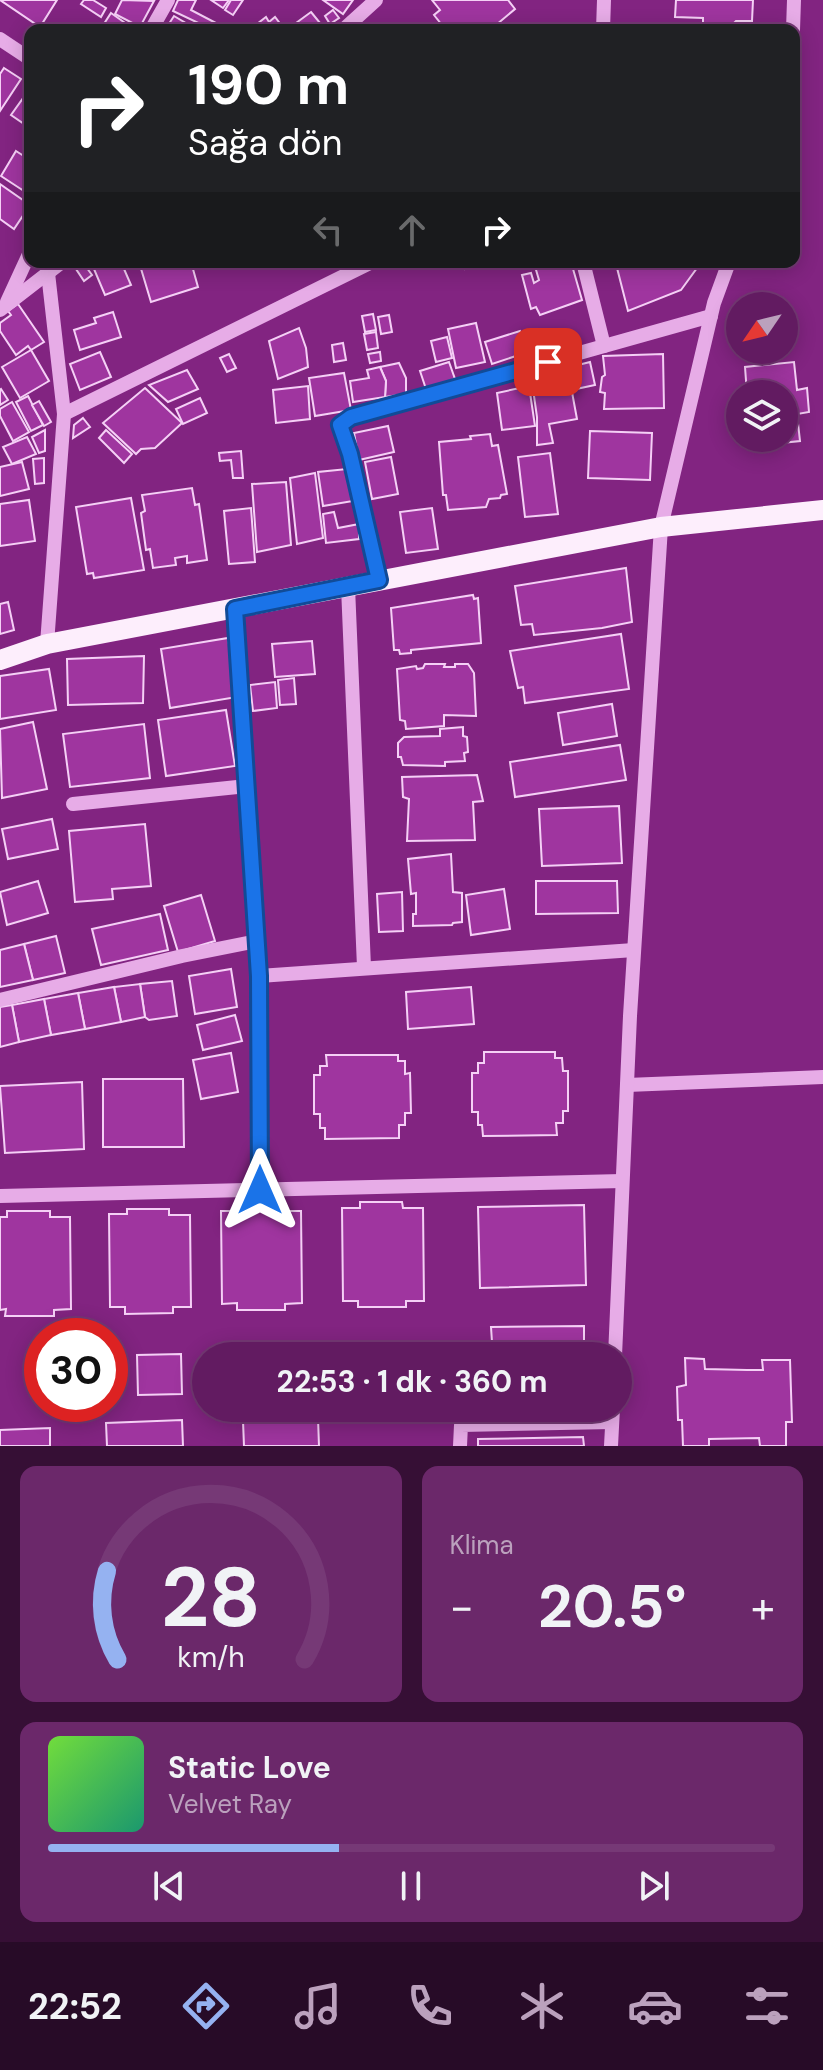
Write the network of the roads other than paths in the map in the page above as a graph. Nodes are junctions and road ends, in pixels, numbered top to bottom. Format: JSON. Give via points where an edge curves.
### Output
{"nodes":[{"id":1,"x":168,"y":0,"type":"edge"},
{"id":2,"x":376,"y":0,"type":"edge"},
{"id":3,"x":604,"y":0,"type":"edge"},
{"id":4,"x":794,"y":0,"type":"edge"},
{"id":5,"x":154,"y":24,"type":"edge"},
{"id":6,"x":350,"y":24,"type":"edge"},
{"id":7,"x":603,"y":24,"type":"edge"},
{"id":8,"x":793,"y":24,"type":"edge"},
{"id":9,"x":0,"y":39,"type":"edge"},
{"id":10,"x":24,"y":55,"type":"edge"},
{"id":11,"x":24,"y":264,"type":"edge"},
{"id":12,"x":54,"y":268,"type":"edge"},
{"id":13,"x":360,"y":268,"type":"edge"},
{"id":14,"x":584,"y":268,"type":"edge"},
{"id":15,"x":727,"y":268,"type":"edge"},
{"id":16,"x":48,"y":273,"type":"junction"},
{"id":17,"x":2,"y":308,"type":"edge"},
{"id":18,"x":711,"y":316,"type":"junction"},
{"id":19,"x":604,"y":346,"type":"junction"},
{"id":20,"x":64,"y":414,"type":"junction"},
{"id":21,"x":823,"y":510,"type":"edge"},
{"id":22,"x":661,"y":527,"type":"junction"},
{"id":23,"x":379,"y":580,"type":"junction"},
{"id":24,"x":348,"y":587,"type":"junction"},
{"id":25,"x":235,"y":609,"type":"junction"},
{"id":26,"x":47,"y":644,"type":"junction"},
{"id":27,"x":0,"y":660,"type":"edge"},
{"id":28,"x":247,"y":786,"type":"junction"},
{"id":29,"x":73,"y":804,"type":"dead end"},
{"id":30,"x":257,"y":941,"type":"junction"},
{"id":31,"x":634,"y":950,"type":"junction"},
{"id":32,"x":364,"y":967,"type":"junction"},
{"id":33,"x":259,"y":976,"type":"junction"},
{"id":34,"x":0,"y":1000,"type":"edge"},
{"id":35,"x":823,"y":1078,"type":"edge"},
{"id":36,"x":627,"y":1085,"type":"junction"},
{"id":37,"x":622,"y":1181,"type":"junction"},
{"id":38,"x":260,"y":1190,"type":"junction"},
{"id":39,"x":0,"y":1196,"type":"edge"},
{"id":40,"x":616,"y":1342,"type":"edge"},
{"id":41,"x":507,"y":1422,"type":"edge"},
{"id":42,"x":613,"y":1422,"type":"edge"},
{"id":43,"x":460,"y":1446,"type":"edge"},
{"id":44,"x":611,"y":1446,"type":"edge"}],
"edges":[{"from":1,"to":5,"type":"street"},
{"from":2,"to":6,"type":"street"},
{"from":3,"to":7,"type":"street"},
{"from":4,"to":8,"type":"street"},
{"from":9,"to":10,"type":"street"},
{"from":11,"to":17,"type":"street"},
{"from":12,"to":16,"type":"street"},
{"from":13,"to":20,"type":"street"},
{"from":14,"to":19,"type":"street"},
{"from":15,"to":18,"type":"street"},
{"from":16,"to":17,"type":"street"},
{"from":16,"to":20,"type":"street"},
{"from":18,"to":19,"type":"street"},
{"from":18,"to":22,"type":"street"},
{"from":19,"to":23,"type":"street","via":[[351,417],[340,425]]},
{"from":20,"to":26,"type":"street"},
{"from":21,"to":22,"type":"main road"},
{"from":22,"to":23,"type":"main road"},
{"from":22,"to":31,"type":"street"},
{"from":23,"to":24,"type":"main road"},
{"from":24,"to":25,"type":"main road"},
{"from":24,"to":32,"type":"street"},
{"from":25,"to":26,"type":"main road"},
{"from":25,"to":28,"type":"street"},
{"from":26,"to":27,"type":"main road"},
{"from":28,"to":29,"type":"street"},
{"from":28,"to":30,"type":"street"},
{"from":30,"to":33,"type":"street"},
{"from":30,"to":34,"type":"street"},
{"from":31,"to":32,"type":"street"},
{"from":31,"to":36,"type":"street"},
{"from":32,"to":33,"type":"street"},
{"from":33,"to":38,"type":"street"},
{"from":35,"to":36,"type":"street"},
{"from":36,"to":37,"type":"street"},
{"from":37,"to":38,"type":"street"},
{"from":37,"to":40,"type":"street"},
{"from":38,"to":39,"type":"street"},
{"from":41,"to":43,"type":"street","via":[[461,1425]]},
{"from":42,"to":44,"type":"street"}]}
